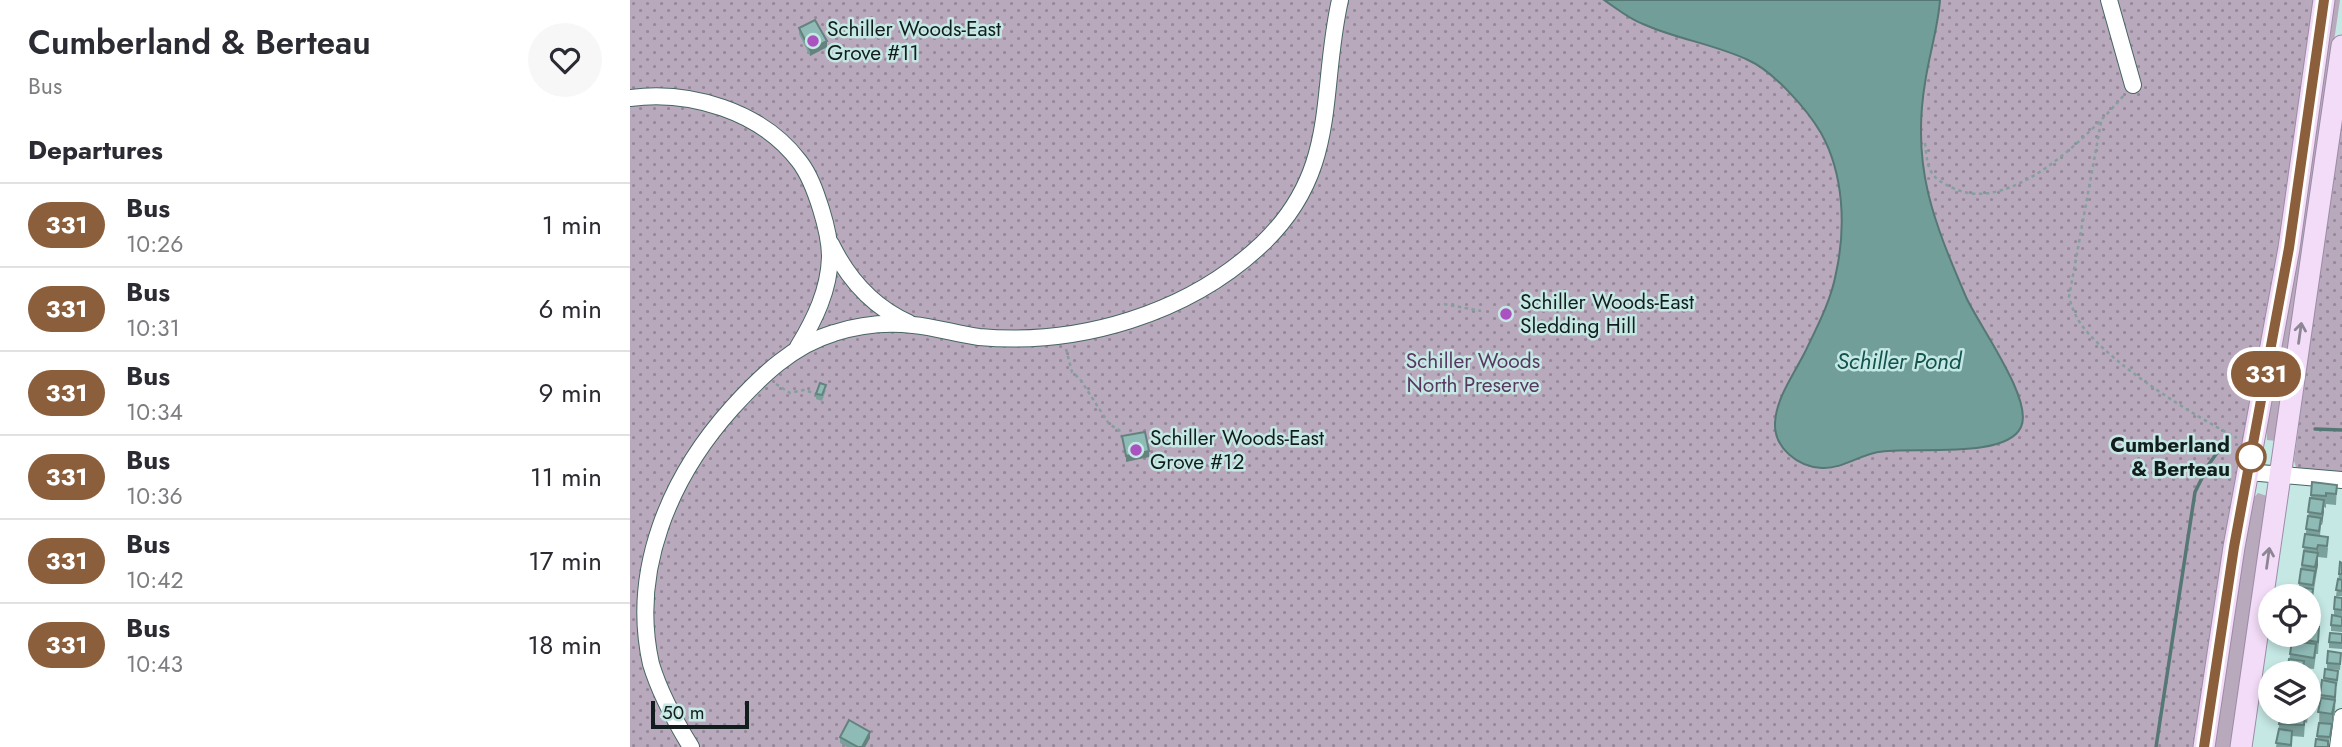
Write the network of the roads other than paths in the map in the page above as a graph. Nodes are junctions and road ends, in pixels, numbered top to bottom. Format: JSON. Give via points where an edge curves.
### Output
{"nodes":[{"id":1,"x":1340,"y":0,"type":"edge"},
{"id":2,"x":2109,"y":0,"type":"edge"},
{"id":3,"x":2324,"y":0,"type":"edge"},
{"id":4,"x":2342,"y":46,"type":"edge"},
{"id":5,"x":2133,"y":85,"type":"road end"},
{"id":6,"x":630,"y":98,"type":"edge"},
{"id":7,"x":830,"y":242,"type":"junction"},
{"id":8,"x":914,"y":325,"type":"junction"},
{"id":9,"x":798,"y":347,"type":"junction"},
{"id":10,"x":2248,"y":472,"type":"junction"},
{"id":11,"x":2280,"y":475,"type":"junction"},
{"id":12,"x":2342,"y":480,"type":"edge"},
{"id":13,"x":2342,"y":717,"type":"edge"},
{"id":14,"x":691,"y":747,"type":"edge"},
{"id":15,"x":2204,"y":747,"type":"edge"},
{"id":16,"x":2241,"y":747,"type":"edge"},
{"id":17,"x":2338,"y":747,"type":"edge"}],
"edges":[{"from":1,"to":8,"type":"street","via":[[1316,160],[1299,197],[1276,229],[1234,268],[1171,304],[1118,324],[1065,335],[1004,339]]},
{"from":2,"to":5,"type":"street"},
{"from":3,"to":10,"type":"main road","via":[[2291,236]]},
{"from":11,"to":4,"type":"main road","one_way":true},
{"from":6,"to":7,"type":"street","via":[[703,102],[761,126],[788,148],[809,176]]},
{"from":7,"to":8,"type":"street","via":[[845,271],[869,297]]},
{"from":7,"to":9,"type":"street","via":[[825,291]]},
{"from":8,"to":9,"type":"street","via":[[854,328]]},
{"from":9,"to":14,"type":"street","via":[[735,404],[703,442],[664,507],[650,549],[644,617],[651,662]]},
{"from":10,"to":11,"type":"street"},
{"from":10,"to":15,"type":"main road"},
{"from":11,"to":12,"type":"street"},
{"from":16,"to":11,"type":"main road","one_way":true},
{"from":13,"to":17,"type":"street"}]}
